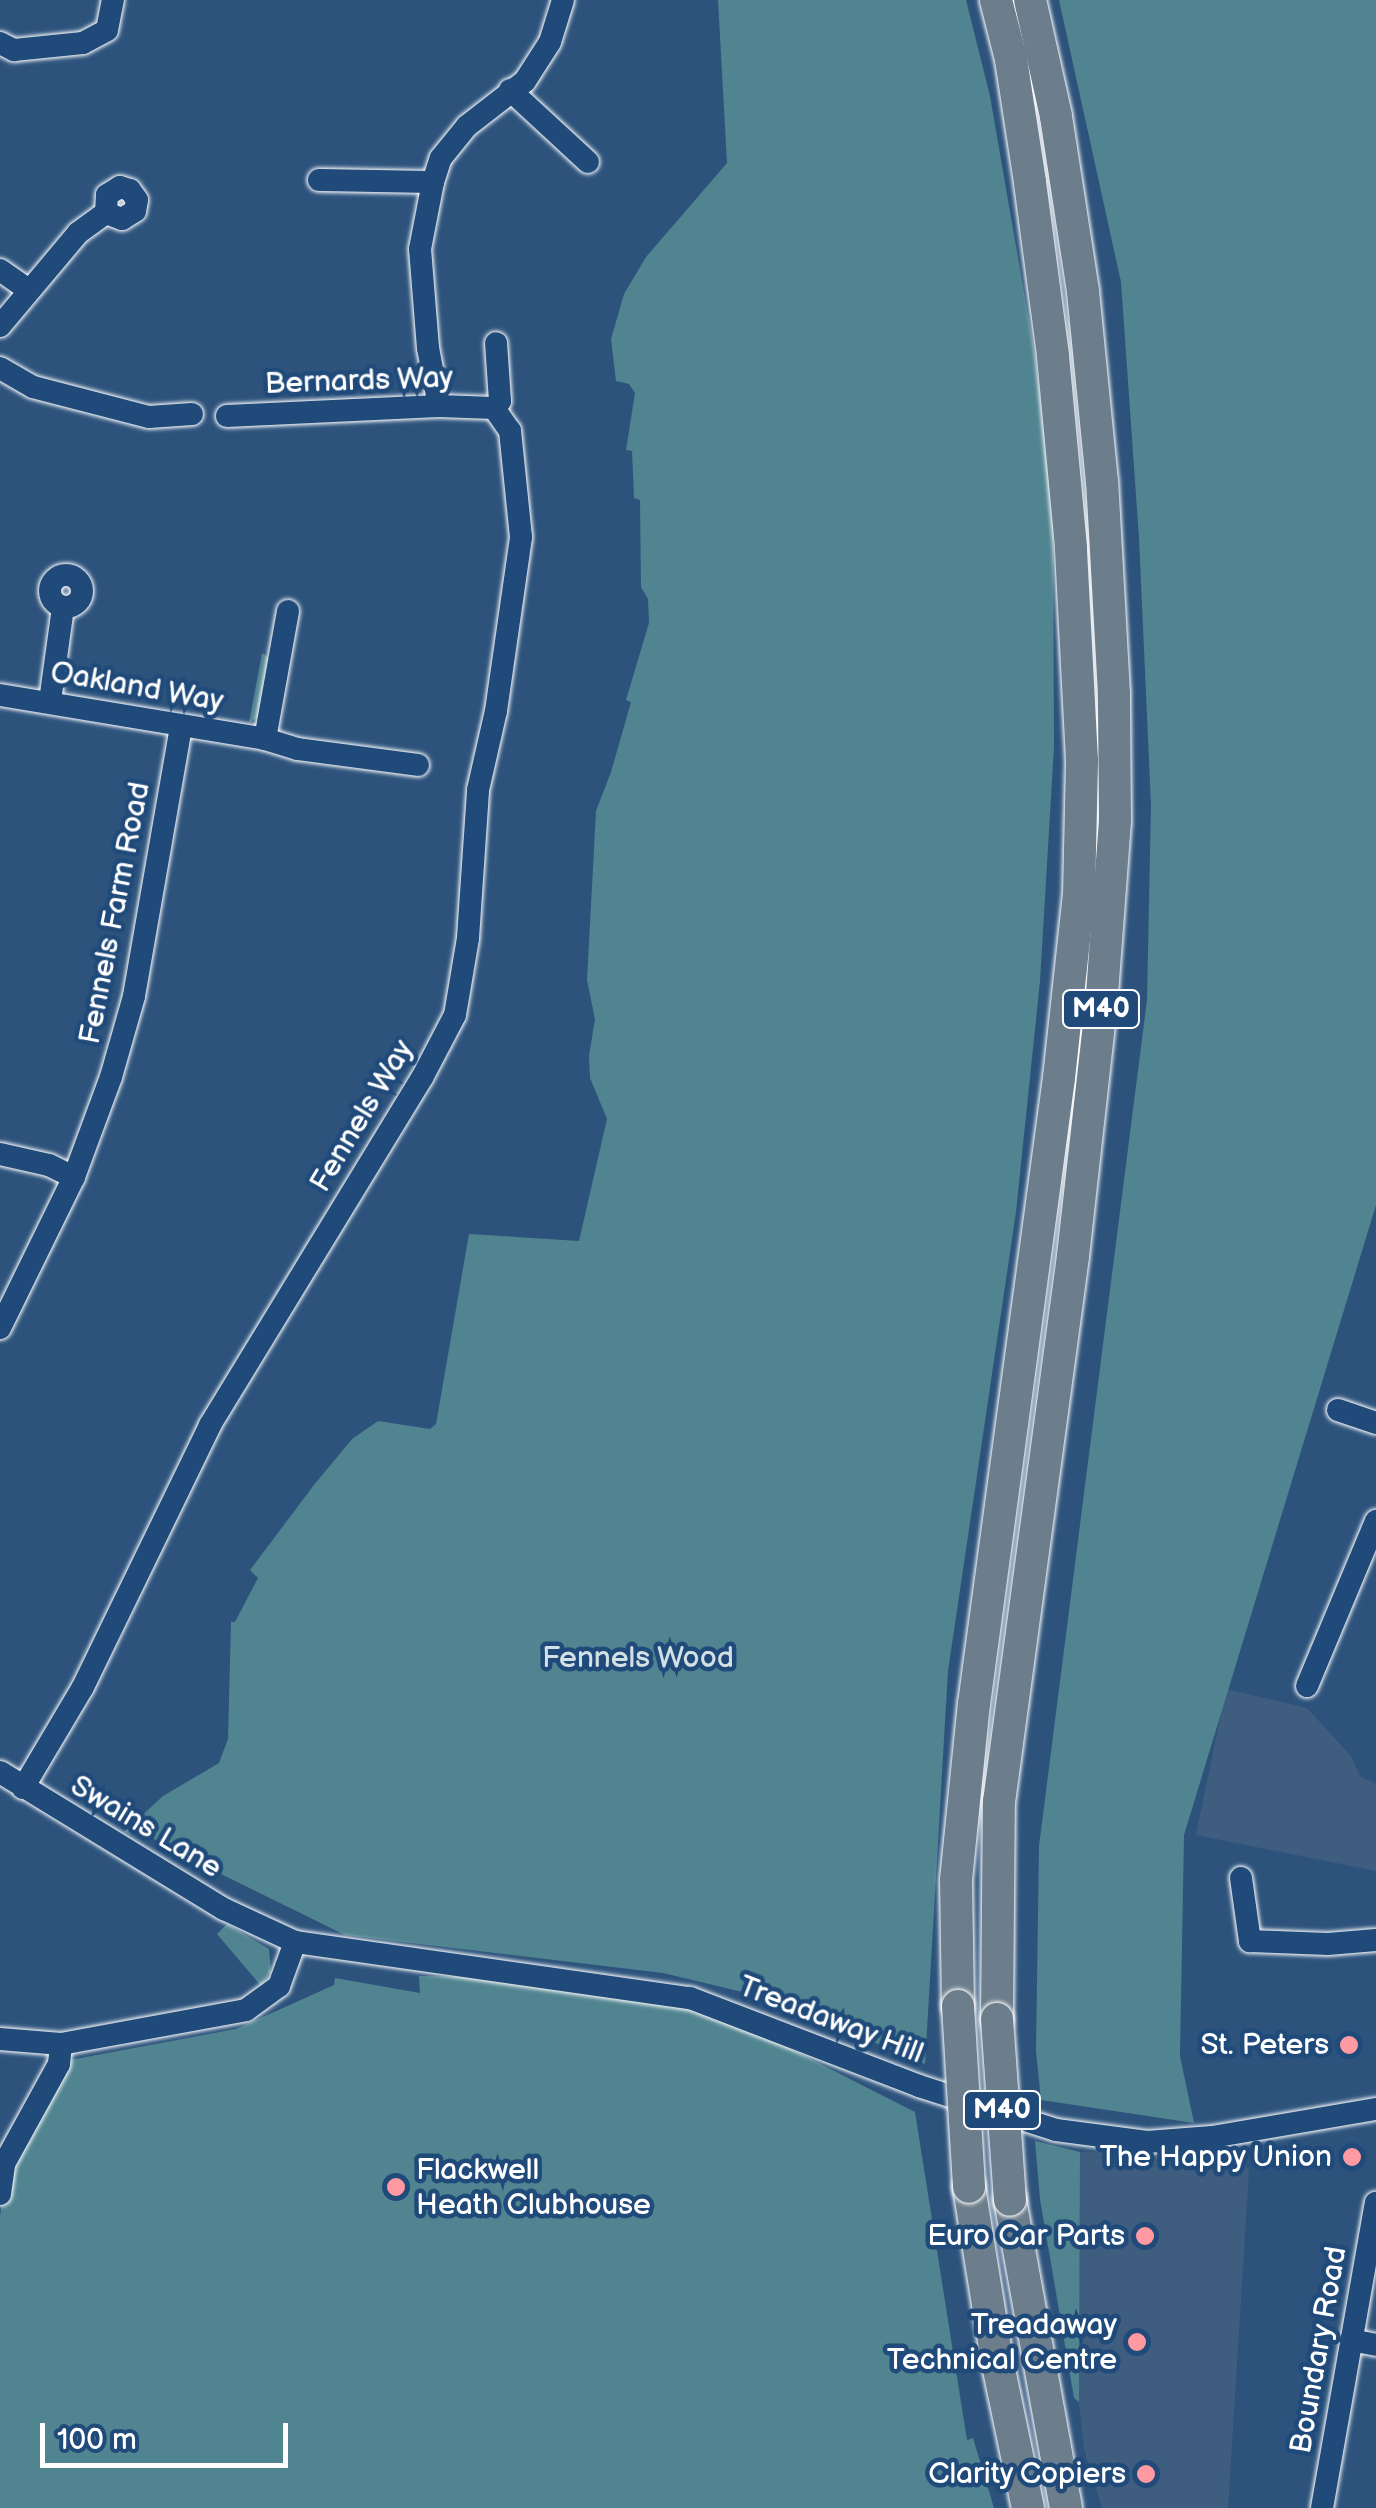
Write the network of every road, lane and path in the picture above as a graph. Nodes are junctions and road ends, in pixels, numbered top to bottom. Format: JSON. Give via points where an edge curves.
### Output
{"nodes":[{"id":1,"x":112,"y":0,"type":"edge"},
{"id":2,"x":563,"y":0,"type":"edge"},
{"id":3,"x":996,"y":0,"type":"edge"},
{"id":4,"x":1030,"y":0,"type":"edge"},
{"id":5,"x":0,"y":43,"type":"edge"},
{"id":6,"x":510,"y":90,"type":"junction"},
{"id":7,"x":588,"y":162,"type":"dead end"},
{"id":8,"x":319,"y":180,"type":"dead end"},
{"id":9,"x":433,"y":182,"type":"junction"},
{"id":10,"x":106,"y":213,"type":"dead end"},
{"id":11,"x":0,"y":270,"type":"edge"},
{"id":12,"x":29,"y":290,"type":"junction"},
{"id":13,"x":0,"y":326,"type":"edge"},
{"id":14,"x":496,"y":343,"type":"dead end"},
{"id":15,"x":0,"y":368,"type":"edge"},
{"id":16,"x":439,"y":406,"type":"junction"},
{"id":17,"x":494,"y":408,"type":"junction"},
{"id":18,"x":192,"y":414,"type":"dead end"},
{"id":19,"x":227,"y":416,"type":"dead end"},
{"id":20,"x":63,"y":607,"type":"dead end"},
{"id":21,"x":288,"y":611,"type":"dead end"},
{"id":22,"x":0,"y":695,"type":"edge"},
{"id":23,"x":50,"y":701,"type":"junction"},
{"id":24,"x":181,"y":726,"type":"junction"},
{"id":25,"x":264,"y":739,"type":"junction"},
{"id":26,"x":418,"y":765,"type":"dead end"},
{"id":27,"x":0,"y":1154,"type":"edge"},
{"id":28,"x":74,"y":1177,"type":"junction"},
{"id":29,"x":0,"y":1328,"type":"edge"},
{"id":30,"x":1338,"y":1410,"type":"dead end"},
{"id":31,"x":1376,"y":1424,"type":"edge"},
{"id":32,"x":1376,"y":1520,"type":"edge"},
{"id":33,"x":1306,"y":1686,"type":"dead end"},
{"id":34,"x":0,"y":1772,"type":"edge"},
{"id":35,"x":23,"y":1788,"type":"junction"},
{"id":36,"x":1240,"y":1878,"type":"dead end"},
{"id":37,"x":263,"y":1930,"type":"joint"},
{"id":38,"x":1376,"y":1940,"type":"edge"},
{"id":39,"x":295,"y":1942,"type":"junction"},
{"id":40,"x":0,"y":2039,"type":"edge"},
{"id":41,"x":61,"y":2044,"type":"junction"},
{"id":42,"x":1376,"y":2110,"type":"edge"},
{"id":43,"x":0,"y":2194,"type":"edge"},
{"id":44,"x":1376,"y":2203,"type":"edge"},
{"id":45,"x":1350,"y":2340,"type":"junction"},
{"id":46,"x":1376,"y":2345,"type":"edge"},
{"id":47,"x":1028,"y":2508,"type":"edge"},
{"id":48,"x":1066,"y":2508,"type":"edge"},
{"id":49,"x":1322,"y":2508,"type":"edge"}],
"edges":[{"from":1,"to":5,"type":"street","via":[[107,30],[83,43],[14,50]]},
{"from":2,"to":6,"type":"street","via":[[550,42],[526,81]]},
{"from":3,"to":47,"type":"highway","number":"M40","bridge":true,"via":[[1028,164],[1053,355],[1082,760],[1079,895],[1059,1078],[956,1880],[970,2187]]},
{"from":4,"to":48,"type":"highway","number":"M40","bridge":true,"via":[[1056,116],[1085,310],[1114,694],[1114,821],[1101,1007],[999,1802],[997,2018],[1010,2200]]},
{"from":6,"to":7,"type":"street"},
{"from":6,"to":9,"type":"street","via":[[467,126],[441,158]]},
{"from":8,"to":9,"type":"street"},
{"from":9,"to":16,"type":"street","via":[[420,249]]},
{"from":10,"to":12,"type":"street","via":[[78,233]]},
{"from":11,"to":12,"type":"street"},
{"from":12,"to":13,"type":"street"},
{"from":14,"to":17,"type":"street","via":[[500,402]]},
{"from":15,"to":18,"type":"street","via":[[33,386],[149,417]]},
{"from":16,"to":17,"type":"street","name":"Bernards Way"},
{"from":16,"to":19,"type":"street","name":"Bernards Way"},
{"from":17,"to":35,"type":"street","name":"Fennels Way","via":[[510,431],[522,536],[478,790],[468,938],[455,1014],[210,1425],[84,1687]]},
{"from":20,"to":23,"type":"street"},
{"from":21,"to":25,"type":"street"},
{"from":22,"to":23,"type":"street","name":"Oakland Way"},
{"from":23,"to":24,"type":"street","name":"Oakland Way"},
{"from":24,"to":25,"type":"street","name":"Oakland Way"},
{"from":24,"to":28,"type":"street","name":"Fennels Farm Road","via":[[134,996]]},
{"from":25,"to":26,"type":"street","name":"Oakland Way"},
{"from":27,"to":28,"type":"street"},
{"from":28,"to":29,"type":"street","name":"Fennels Farm Road"},
{"from":30,"to":31,"type":"street"},
{"from":32,"to":33,"type":"street"},
{"from":34,"to":35,"type":"street","name":"Swains Lane"},
{"from":35,"to":37,"type":"street","name":"Swains Lane"},
{"from":36,"to":38,"type":"street","via":[[1250,1941]]},
{"from":37,"to":39,"type":"street","name":"Treadaway Hill"},
{"from":39,"to":41,"type":"street","via":[[279,1986],[246,2010]]},
{"from":39,"to":42,"type":"street","name":"Treadaway Hill","via":[[690,1998],[919,2086],[1056,2130],[1147,2142]]},
{"from":40,"to":41,"type":"street"},
{"from":41,"to":43,"type":"street","via":[[59,2064],[4,2164]]},
{"from":44,"to":45,"type":"street","name":"Boundary Road"},
{"from":45,"to":46,"type":"street"},
{"from":45,"to":49,"type":"street","name":"Boundary Road"}]}
